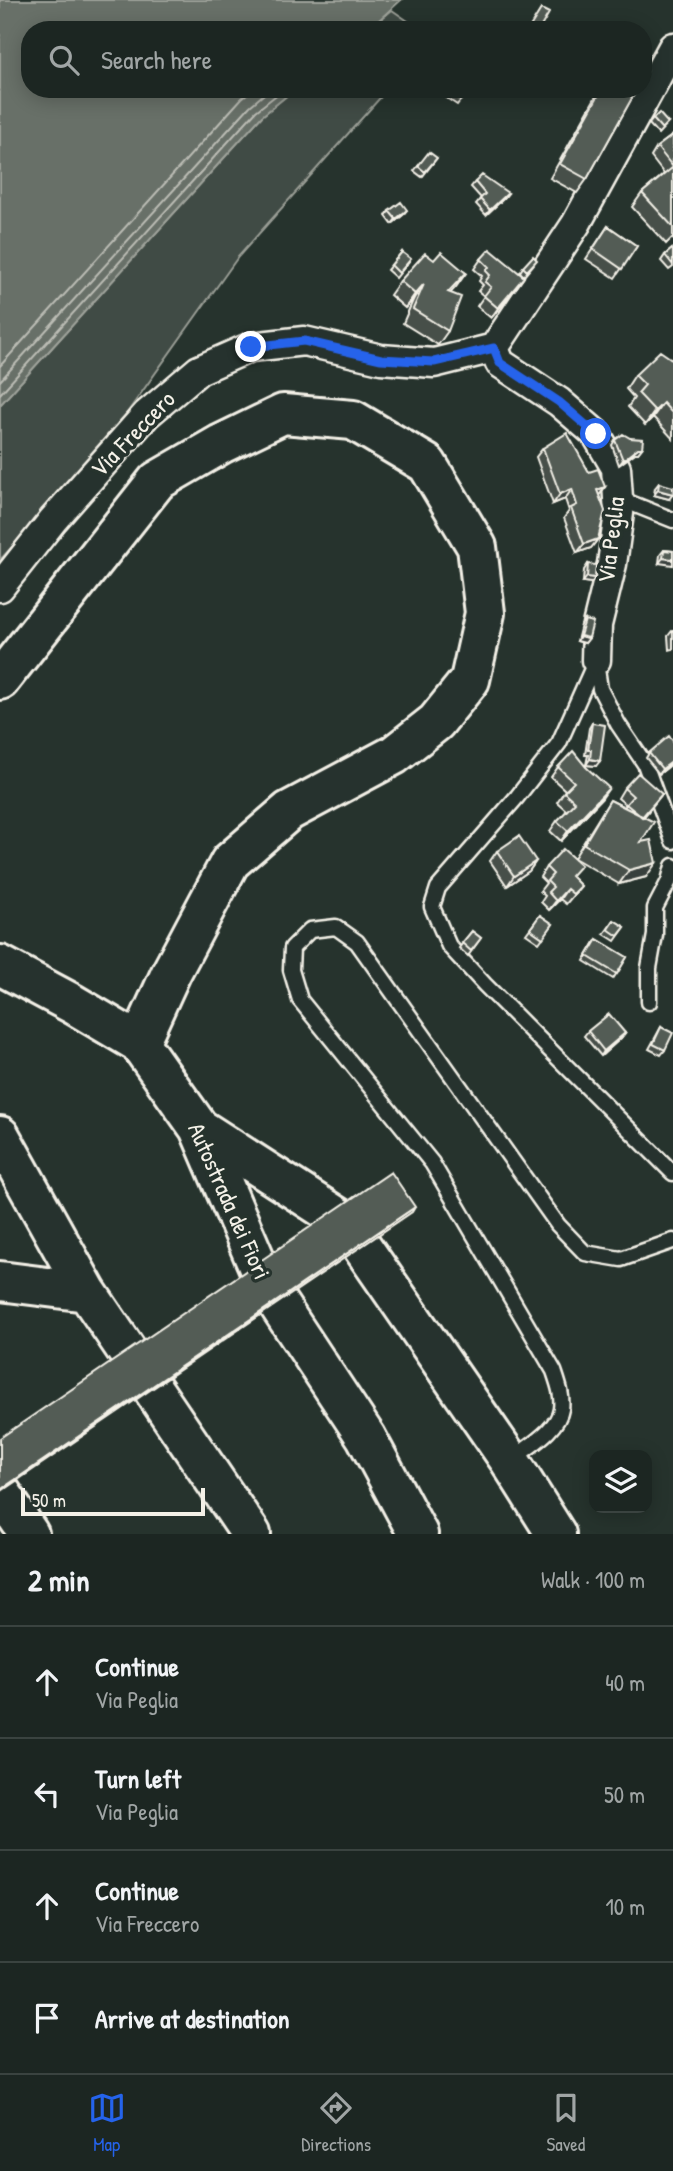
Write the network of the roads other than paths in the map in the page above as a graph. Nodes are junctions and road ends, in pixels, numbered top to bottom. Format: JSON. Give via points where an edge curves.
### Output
{"nodes":[{"id":1,"x":673,"y":47,"type":"edge"},
{"id":2,"x":652,"y":85,"type":"edge"},
{"id":3,"x":645,"y":98,"type":"edge"},
{"id":4,"x":494,"y":348,"type":"junction"},
{"id":5,"x":618,"y":498,"type":"junction"},
{"id":6,"x":673,"y":520,"type":"edge"},
{"id":7,"x":0,"y":587,"type":"edge"},
{"id":8,"x":596,"y":660,"type":"junction"},
{"id":9,"x":0,"y":680,"type":"edge"},
{"id":10,"x":673,"y":841,"type":"edge"},
{"id":11,"x":673,"y":866,"type":"edge"},
{"id":12,"x":0,"y":965,"type":"edge"},
{"id":13,"x":649,"y":1002,"type":"dead end"},
{"id":14,"x":139,"y":1044,"type":"junction"},
{"id":15,"x":199,"y":1128,"type":"junction"},
{"id":16,"x":0,"y":1136,"type":"edge"},
{"id":17,"x":673,"y":1173,"type":"edge"},
{"id":18,"x":673,"y":1241,"type":"edge"},
{"id":19,"x":0,"y":1280,"type":"edge"},
{"id":20,"x":87,"y":1292,"type":"junction"},
{"id":21,"x":510,"y":1461,"type":"junction"},
{"id":22,"x":0,"y":1491,"type":"edge"},
{"id":23,"x":29,"y":1534,"type":"edge"},
{"id":24,"x":251,"y":1534,"type":"edge"},
{"id":25,"x":418,"y":1534,"type":"edge"},
{"id":26,"x":556,"y":1534,"type":"edge"}],
"edges":[{"from":1,"to":2,"type":"street"},
{"from":3,"to":4,"type":"street","via":[[576,224]]},
{"from":4,"to":5,"type":"street","name":"Via Peglia","via":[[500,363],[559,402],[596,434],[616,468]]},
{"from":4,"to":7,"type":"street","name":"Via Freccero","via":[[434,362],[381,359],[304,341],[251,347],[199,370],[146,415]]},
{"from":5,"to":6,"type":"lane"},
{"from":5,"to":8,"type":"street","name":"Via Peglia","via":[[612,564],[597,625]]},
{"from":8,"to":10,"type":"lane","via":[[600,689],[645,764]]},
{"from":8,"to":17,"type":"lane","via":[[559,743],[438,888],[432,907],[449,946]]},
{"from":9,"to":14,"type":"highway","via":[[158,481],[283,414],[353,420],[427,464],[477,547],[485,613],[470,680],[436,722],[394,755],[289,811],[230,862]]},
{"from":11,"to":13,"type":"lane","via":[[655,908]]},
{"from":12,"to":14,"type":"highway","name":"Autostrada dei Fiori"},
{"from":14,"to":15,"type":"highway","name":"Autostrada dei Fiori"},
{"from":15,"to":21,"type":"highway","via":[[345,1222]]},
{"from":15,"to":25,"type":"highway","name":"Autostrada dei Fiori","via":[[267,1287],[366,1437]]},
{"from":16,"to":20,"type":"highway"},
{"from":18,"to":21,"type":"lane","via":[[621,1259],[585,1253],[558,1225],[357,942],[336,927],[310,930],[292,948],[291,970],[300,1000],[432,1163],[554,1371],[561,1410],[553,1426]]},
{"from":19,"to":20,"type":"highway"},
{"from":20,"to":24,"type":"highway"},
{"from":21,"to":26,"type":"highway"},
{"from":22,"to":23,"type":"highway"}]}
